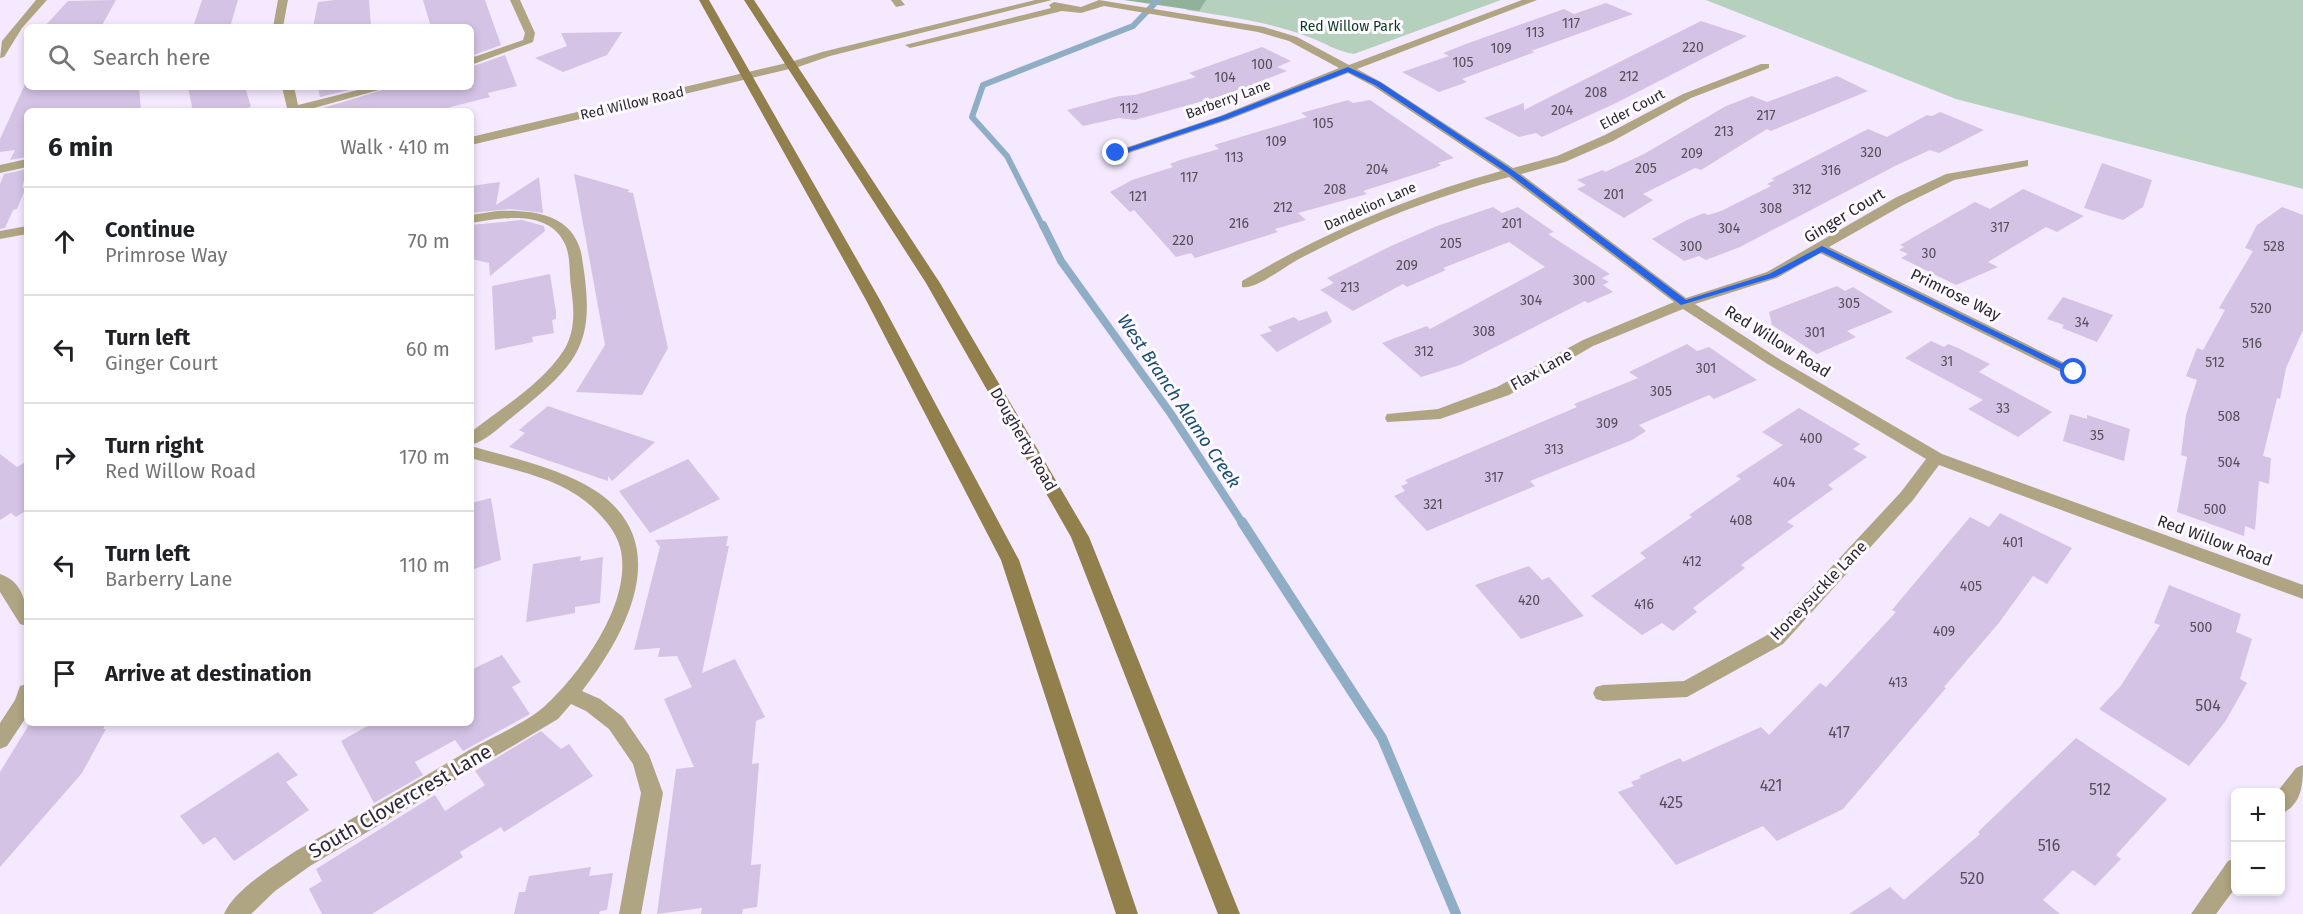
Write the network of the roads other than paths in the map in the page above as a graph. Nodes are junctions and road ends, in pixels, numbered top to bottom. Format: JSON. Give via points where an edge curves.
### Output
{"nodes":[{"id":1,"x":42,"y":0,"type":"edge"},
{"id":2,"x":284,"y":0,"type":"edge"},
{"id":3,"x":515,"y":0,"type":"edge"},
{"id":4,"x":704,"y":0,"type":"edge"},
{"id":5,"x":749,"y":0,"type":"edge"},
{"id":6,"x":1048,"y":0,"type":"edge"},
{"id":7,"x":1532,"y":0,"type":"edge"},
{"id":8,"x":1104,"y":2,"type":"edge"},
{"id":9,"x":1062,"y":8,"type":"junction"},
{"id":10,"x":279,"y":24,"type":"edge"},
{"id":11,"x":0,"y":55,"type":"edge"},
{"id":12,"x":474,"y":61,"type":"edge"},
{"id":13,"x":794,"y":65,"type":"junction"},
{"id":14,"x":1765,"y":66,"type":"dead end"},
{"id":15,"x":1348,"y":69,"type":"junction"},
{"id":16,"x":746,"y":76,"type":"junction"},
{"id":17,"x":288,"y":90,"type":"edge"},
{"id":18,"x":372,"y":90,"type":"edge"},
{"id":19,"x":291,"y":108,"type":"edge"},
{"id":20,"x":303,"y":108,"type":"edge"},
{"id":21,"x":474,"y":140,"type":"edge"},
{"id":22,"x":1116,"y":153,"type":"dead end"},
{"id":23,"x":2024,"y":163,"type":"dead end"},
{"id":24,"x":24,"y":164,"type":"edge"},
{"id":25,"x":0,"y":169,"type":"edge"},
{"id":26,"x":1512,"y":172,"type":"junction"},
{"id":27,"x":474,"y":219,"type":"edge"},
{"id":28,"x":24,"y":231,"type":"edge"},
{"id":29,"x":0,"y":235,"type":"edge"},
{"id":30,"x":1822,"y":249,"type":"junction"},
{"id":31,"x":1247,"y":284,"type":"dead end"},
{"id":32,"x":1684,"y":303,"type":"junction"},
{"id":33,"x":2074,"y":372,"type":"dead end"},
{"id":34,"x":1393,"y":418,"type":"dead end"},
{"id":35,"x":474,"y":437,"type":"edge"},
{"id":36,"x":474,"y":453,"type":"edge"},
{"id":37,"x":1936,"y":458,"type":"junction"},
{"id":38,"x":0,"y":581,"type":"edge"},
{"id":39,"x":2303,"y":592,"type":"edge"},
{"id":40,"x":24,"y":614,"type":"edge"},
{"id":41,"x":1603,"y":693,"type":"dead end"},
{"id":42,"x":569,"y":694,"type":"junction"},
{"id":43,"x":24,"y":704,"type":"edge"},
{"id":44,"x":0,"y":740,"type":"edge"},
{"id":45,"x":2303,"y":774,"type":"edge"},
{"id":46,"x":2285,"y":798,"type":"edge"},
{"id":47,"x":2231,"y":874,"type":"edge"},
{"id":48,"x":235,"y":914,"type":"edge"},
{"id":49,"x":630,"y":914,"type":"edge"},
{"id":50,"x":1127,"y":914,"type":"edge"},
{"id":51,"x":1229,"y":914,"type":"edge"},
{"id":52,"x":2202,"y":914,"type":"edge"}],
"edges":[{"from":1,"to":11,"type":"street","via":[[25,15]]},
{"from":2,"to":10,"type":"street"},
{"from":3,"to":12,"type":"street","via":[[530,33],[528,42]]},
{"from":4,"to":16,"type":"main road"},
{"from":5,"to":13,"type":"main road","name":"Dougherty Road"},
{"from":6,"to":9,"type":"street"},
{"from":6,"to":13,"type":"street","name":"Red Willow Road"},
{"from":7,"to":15,"type":"street","name":"Barberry Lane"},
{"from":8,"to":9,"type":"street","name":"Red Willow Road","via":[[1085,9]]},
{"from":8,"to":15,"type":"street","name":"Red Willow Road","via":[[1260,29],[1293,39]]},
{"from":9,"to":13,"type":"street","name":"Red Willow Road","via":[[835,63]]},
{"from":13,"to":16,"type":"street","name":"Red Willow Road"},
{"from":13,"to":51,"type":"main road","name":"Dougherty Road","via":[[933,283],[1080,537]]},
{"from":14,"to":26,"type":"street","name":"Elder Court","via":[[1687,96],[1561,159]]},
{"from":15,"to":22,"type":"street","name":"Barberry Lane","via":[[1224,118]]},
{"from":15,"to":26,"type":"street","name":"Red Willow Road"},
{"from":16,"to":21,"type":"street","name":"Red Willow Road"},
{"from":16,"to":50,"type":"main road","via":[[873,300],[1010,560]]},
{"from":17,"to":19,"type":"street"},
{"from":18,"to":20,"type":"street"},
{"from":23,"to":30,"type":"street","name":"Ginger Court","via":[[1950,177],[1900,201]]},
{"from":24,"to":25,"type":"street"},
{"from":26,"to":31,"type":"street","name":"Dandelion Lane","via":[[1406,205],[1294,256]]},
{"from":26,"to":32,"type":"street","name":"Red Willow Road"},
{"from":27,"to":35,"type":"street","via":[[537,216],[565,232],[572,244],[583,320],[577,340],[560,364]]},
{"from":28,"to":29,"type":"street"},
{"from":30,"to":32,"type":"street","name":"Ginger Court","via":[[1772,275]]},
{"from":30,"to":33,"type":"street","name":"Primrose Way"},
{"from":32,"to":34,"type":"street","name":"Flax Lane","via":[[1588,343],[1503,391],[1440,414]]},
{"from":32,"to":37,"type":"street","name":"Red Willow Road"},
{"from":36,"to":42,"type":"street","name":"South Clovercrest Lane","via":[[574,486],[601,504],[619,523],[632,562],[628,599],[608,644]]},
{"from":37,"to":39,"type":"street","name":"Red Willow Road"},
{"from":37,"to":41,"type":"street","name":"Honeysuckle Lane","via":[[1907,496],[1776,639],[1687,689]]},
{"from":38,"to":40,"type":"street","via":[[12,592]]},
{"from":42,"to":48,"type":"street","name":"South Clovercrest Lane","via":[[550,713],[302,859]]},
{"from":42,"to":49,"type":"street","via":[[593,705],[616,723],[642,760],[652,793]]},
{"from":43,"to":44,"type":"street"},
{"from":45,"to":46,"type":"street"},
{"from":47,"to":52,"type":"street"}]}
